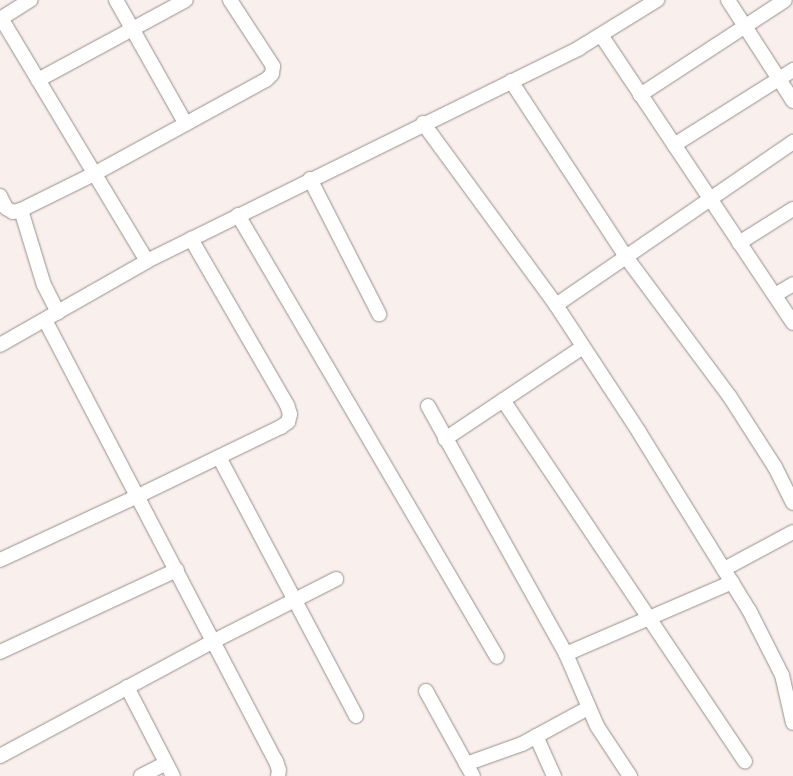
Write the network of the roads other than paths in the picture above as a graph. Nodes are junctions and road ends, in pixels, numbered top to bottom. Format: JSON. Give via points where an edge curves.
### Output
{"nodes":[{"id":1,"x":31,"y":0,"type":"edge"},
{"id":2,"x":116,"y":0,"type":"edge"},
{"id":3,"x":186,"y":0,"type":"edge"},
{"id":4,"x":230,"y":0,"type":"edge"},
{"id":5,"x":657,"y":0,"type":"edge"},
{"id":6,"x":728,"y":0,"type":"edge"},
{"id":7,"x":786,"y":0,"type":"edge"},
{"id":8,"x":0,"y":18,"type":"edge"},
{"id":9,"x":745,"y":27,"type":"junction"},
{"id":10,"x":132,"y":28,"type":"junction"},
{"id":11,"x":601,"y":35,"type":"junction"},
{"id":12,"x":793,"y":70,"type":"edge"},
{"id":13,"x":778,"y":79,"type":"junction"},
{"id":14,"x":38,"y":80,"type":"junction"},
{"id":15,"x":511,"y":81,"type":"junction"},
{"id":16,"x":640,"y":95,"type":"junction"},
{"id":17,"x":793,"y":101,"type":"edge"},
{"id":18,"x":186,"y":124,"type":"junction"},
{"id":19,"x":423,"y":124,"type":"junction"},
{"id":20,"x":793,"y":142,"type":"edge"},
{"id":21,"x":674,"y":145,"type":"junction"},
{"id":22,"x":94,"y":174,"type":"junction"},
{"id":23,"x":310,"y":180,"type":"junction"},
{"id":24,"x":0,"y":196,"type":"edge"},
{"id":25,"x":710,"y":199,"type":"junction"},
{"id":26,"x":793,"y":209,"type":"edge"},
{"id":27,"x":21,"y":210,"type":"junction"},
{"id":28,"x":238,"y":215,"type":"junction"},
{"id":29,"x":191,"y":239,"type":"junction"},
{"id":30,"x":739,"y":243,"type":"junction"},
{"id":31,"x":626,"y":257,"type":"junction"},
{"id":32,"x":147,"y":262,"type":"junction"},
{"id":33,"x":793,"y":284,"type":"edge"},
{"id":34,"x":775,"y":296,"type":"junction"},
{"id":35,"x":556,"y":305,"type":"junction"},
{"id":36,"x":58,"y":313,"type":"junction"},
{"id":37,"x":379,"y":314,"type":"dead end"},
{"id":38,"x":45,"y":320,"type":"junction"},
{"id":39,"x":793,"y":323,"type":"edge"},
{"id":40,"x":0,"y":345,"type":"edge"},
{"id":41,"x":583,"y":347,"type":"junction"},
{"id":42,"x":503,"y":400,"type":"junction"},
{"id":43,"x":428,"y":406,"type":"dead end"},
{"id":44,"x":445,"y":439,"type":"junction"},
{"id":45,"x":219,"y":457,"type":"junction"},
{"id":46,"x":138,"y":496,"type":"junction"},
{"id":47,"x":793,"y":503,"type":"edge"},
{"id":48,"x":793,"y":532,"type":"edge"},
{"id":49,"x":0,"y":560,"type":"edge"},
{"id":50,"x":724,"y":569,"type":"junction"},
{"id":51,"x":177,"y":570,"type":"junction"},
{"id":52,"x":336,"y":579,"type":"dead end"},
{"id":53,"x":732,"y":582,"type":"junction"},
{"id":54,"x":294,"y":600,"type":"junction"},
{"id":55,"x":648,"y":618,"type":"junction"},
{"id":56,"x":214,"y":640,"type":"junction"},
{"id":57,"x":0,"y":652,"type":"edge"},
{"id":58,"x":566,"y":654,"type":"junction"},
{"id":59,"x":497,"y":657,"type":"dead end"},
{"id":60,"x":127,"y":688,"type":"junction"},
{"id":61,"x":426,"y":691,"type":"dead end"},
{"id":62,"x":588,"y":708,"type":"junction"},
{"id":63,"x":356,"y":716,"type":"dead end"},
{"id":64,"x":793,"y":723,"type":"edge"},
{"id":65,"x":536,"y":736,"type":"junction"},
{"id":66,"x":0,"y":756,"type":"edge"},
{"id":67,"x":745,"y":762,"type":"dead end"},
{"id":68,"x":166,"y":763,"type":"junction"},
{"id":69,"x":470,"y":770,"type":"edge"},
{"id":70,"x":141,"y":776,"type":"edge"},
{"id":71,"x":173,"y":776,"type":"edge"},
{"id":72,"x":278,"y":776,"type":"edge"},
{"id":73,"x":554,"y":776,"type":"edge"},
{"id":74,"x":630,"y":776,"type":"edge"}],
"edges":[{"from":1,"to":8,"type":"street"},
{"from":2,"to":10,"type":"street"},
{"from":3,"to":10,"type":"street"},
{"from":4,"to":18,"type":"street","via":[[269,57],[272,74]]},
{"from":5,"to":11,"type":"street"},
{"from":6,"to":9,"type":"street"},
{"from":7,"to":9,"type":"street"},
{"from":8,"to":14,"type":"street"},
{"from":9,"to":13,"type":"street"},
{"from":9,"to":16,"type":"street"},
{"from":10,"to":14,"type":"street"},
{"from":10,"to":18,"type":"street"},
{"from":11,"to":15,"type":"street"},
{"from":11,"to":16,"type":"street"},
{"from":12,"to":13,"type":"street"},
{"from":13,"to":17,"type":"street"},
{"from":13,"to":21,"type":"street"},
{"from":14,"to":22,"type":"street"},
{"from":15,"to":19,"type":"street"},
{"from":15,"to":31,"type":"street"},
{"from":16,"to":21,"type":"street"},
{"from":18,"to":22,"type":"street"},
{"from":19,"to":23,"type":"street"},
{"from":19,"to":35,"type":"street"},
{"from":20,"to":25,"type":"street"},
{"from":21,"to":25,"type":"street"},
{"from":22,"to":27,"type":"street"},
{"from":22,"to":32,"type":"street"},
{"from":23,"to":28,"type":"street"},
{"from":23,"to":37,"type":"street"},
{"from":24,"to":27,"type":"street","via":[[6,208],[13,212]]},
{"from":25,"to":30,"type":"street"},
{"from":25,"to":31,"type":"street"},
{"from":26,"to":30,"type":"street"},
{"from":27,"to":36,"type":"street","via":[[44,285]]},
{"from":28,"to":29,"type":"street"},
{"from":28,"to":59,"type":"street"},
{"from":29,"to":32,"type":"street"},
{"from":29,"to":45,"type":"street","via":[[290,414],[288,422],[281,427]]},
{"from":30,"to":34,"type":"street"},
{"from":31,"to":35,"type":"street"},
{"from":31,"to":47,"type":"street","via":[[730,397],[775,467]]},
{"from":32,"to":36,"type":"street"},
{"from":33,"to":34,"type":"street"},
{"from":34,"to":39,"type":"street"},
{"from":35,"to":41,"type":"street"},
{"from":36,"to":38,"type":"street"},
{"from":38,"to":40,"type":"street"},
{"from":38,"to":46,"type":"street"},
{"from":41,"to":42,"type":"street"},
{"from":41,"to":50,"type":"street"},
{"from":42,"to":44,"type":"street"},
{"from":42,"to":55,"type":"street"},
{"from":43,"to":44,"type":"street"},
{"from":44,"to":58,"type":"street"},
{"from":45,"to":46,"type":"street"},
{"from":45,"to":54,"type":"street"},
{"from":46,"to":49,"type":"street"},
{"from":46,"to":51,"type":"street"},
{"from":48,"to":50,"type":"street"},
{"from":50,"to":53,"type":"street"},
{"from":51,"to":56,"type":"street"},
{"from":51,"to":57,"type":"street"},
{"from":52,"to":54,"type":"street"},
{"from":53,"to":55,"type":"street"},
{"from":53,"to":64,"type":"street","via":[[782,675]]},
{"from":54,"to":56,"type":"street"},
{"from":54,"to":63,"type":"street"},
{"from":55,"to":58,"type":"street"},
{"from":55,"to":67,"type":"street"},
{"from":56,"to":60,"type":"street"},
{"from":56,"to":72,"type":"street","via":[[276,761]]},
{"from":58,"to":62,"type":"street"},
{"from":60,"to":66,"type":"street"},
{"from":60,"to":68,"type":"street"},
{"from":61,"to":69,"type":"street"},
{"from":62,"to":65,"type":"street"},
{"from":62,"to":74,"type":"street"},
{"from":65,"to":69,"type":"street"},
{"from":65,"to":73,"type":"street"},
{"from":68,"to":70,"type":"street"},
{"from":68,"to":71,"type":"street"}]}
